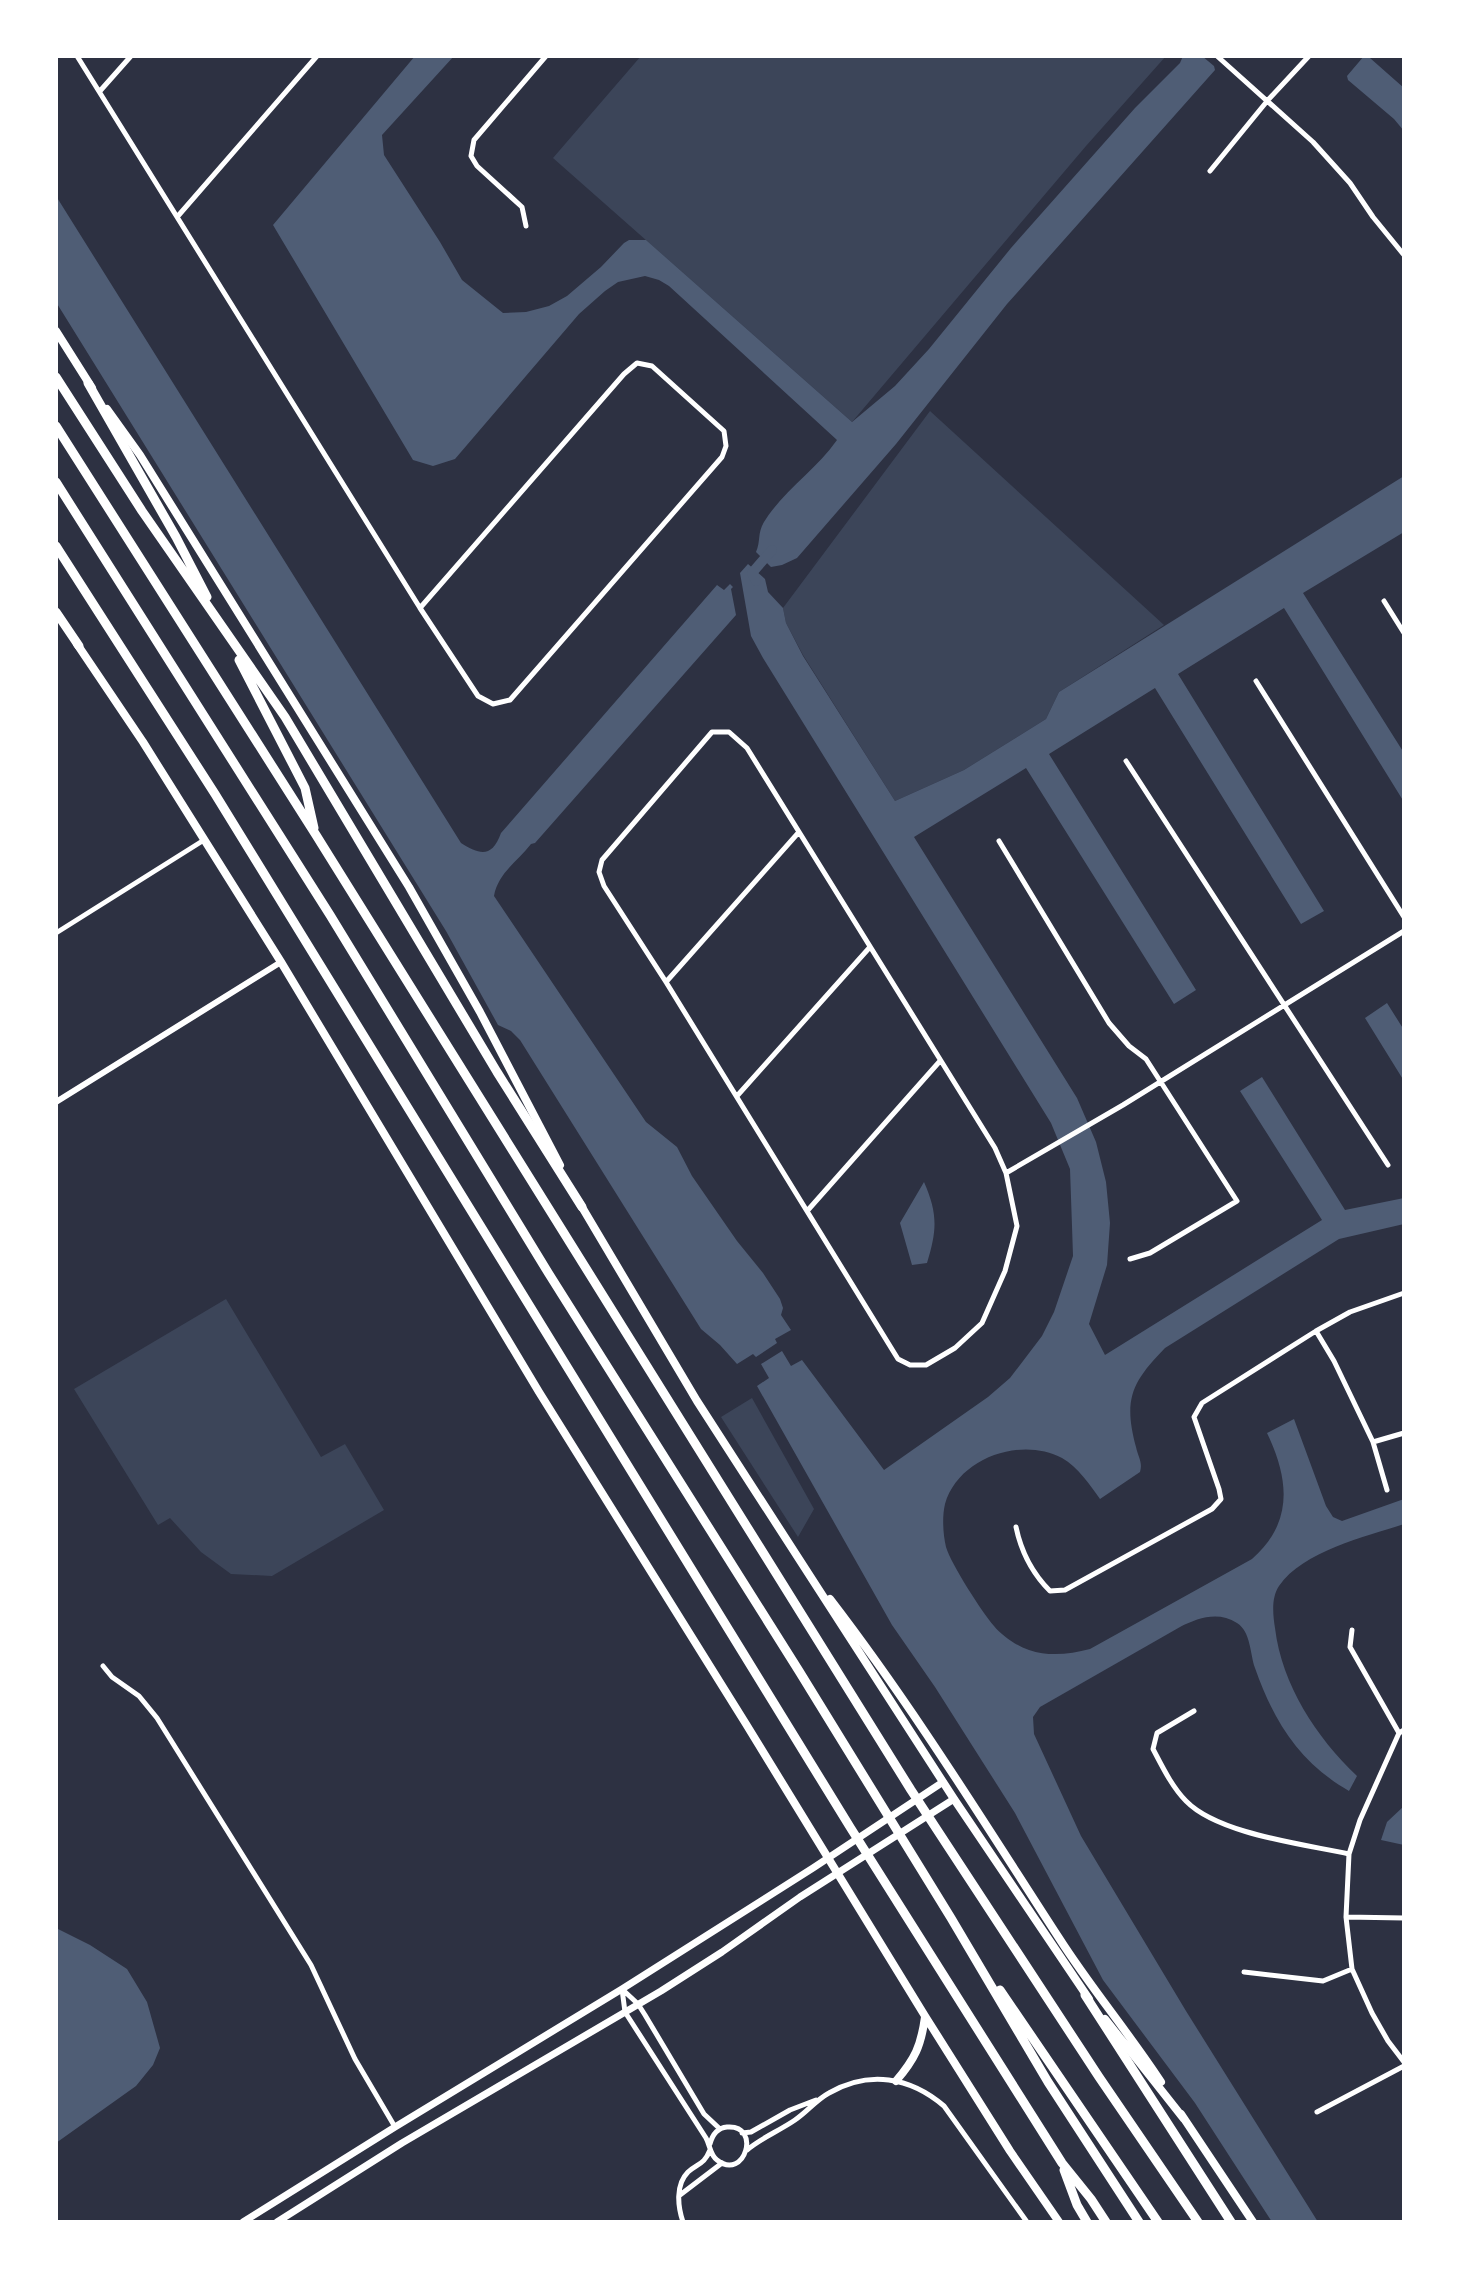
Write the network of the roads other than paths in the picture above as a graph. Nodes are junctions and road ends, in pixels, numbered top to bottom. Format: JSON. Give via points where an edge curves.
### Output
{"nodes":[{"id":1,"x":77,"y":56,"type":"edge"},
{"id":2,"x":131,"y":56,"type":"edge"},
{"id":3,"x":317,"y":56,"type":"edge"},
{"id":4,"x":546,"y":56,"type":"edge"},
{"id":5,"x":1217,"y":56,"type":"edge"},
{"id":6,"x":1309,"y":56,"type":"edge"},
{"id":7,"x":99,"y":92,"type":"junction"},
{"id":8,"x":1268,"y":100,"type":"junction"},
{"id":9,"x":1210,"y":171,"type":"dead end"},
{"id":10,"x":178,"y":216,"type":"junction"},
{"id":11,"x":526,"y":226,"type":"dead end"},
{"id":12,"x":1404,"y":255,"type":"edge"},
{"id":13,"x":56,"y":331,"type":"edge"},
{"id":14,"x":56,"y":377,"type":"edge"},
{"id":15,"x":88,"y":383,"type":"junction"},
{"id":16,"x":56,"y":426,"type":"edge"},
{"id":17,"x":56,"y":482,"type":"edge"},
{"id":18,"x":56,"y":546,"type":"edge"},
{"id":19,"x":1384,"y":601,"type":"dead end"},
{"id":20,"x":420,"y":608,"type":"junction"},
{"id":21,"x":56,"y":615,"type":"edge"},
{"id":22,"x":1404,"y":633,"type":"edge"},
{"id":23,"x":79,"y":646,"type":"joint"},
{"id":24,"x":1256,"y":681,"type":"dead end"},
{"id":25,"x":1126,"y":761,"type":"dead end"},
{"id":26,"x":799,"y":832,"type":"junction"},
{"id":27,"x":316,"y":835,"type":"junction"},
{"id":28,"x":205,"y":840,"type":"junction"},
{"id":29,"x":999,"y":841,"type":"dead end"},
{"id":30,"x":1404,"y":917,"type":"edge"},
{"id":31,"x":1404,"y":931,"type":"edge"},
{"id":32,"x":56,"y":933,"type":"edge"},
{"id":33,"x":870,"y":947,"type":"junction"},
{"id":34,"x":281,"y":962,"type":"junction"},
{"id":35,"x":666,"y":982,"type":"junction"},
{"id":36,"x":1284,"y":1004,"type":"junction"},
{"id":37,"x":940,"y":1061,"type":"junction"},
{"id":38,"x":1161,"y":1081,"type":"junction"},
{"id":39,"x":737,"y":1096,"type":"junction"},
{"id":40,"x":56,"y":1102,"type":"edge"},
{"id":41,"x":1388,"y":1165,"type":"dead end"},
{"id":42,"x":1006,"y":1173,"type":"junction"},
{"id":43,"x":582,"y":1207,"type":"junction"},
{"id":44,"x":808,"y":1210,"type":"junction"},
{"id":45,"x":1130,"y":1259,"type":"dead end"},
{"id":46,"x":1404,"y":1293,"type":"edge"},
{"id":47,"x":1316,"y":1331,"type":"junction"},
{"id":48,"x":1404,"y":1433,"type":"edge"},
{"id":49,"x":1373,"y":1442,"type":"junction"},
{"id":50,"x":1387,"y":1490,"type":"dead end"},
{"id":51,"x":1016,"y":1527,"type":"dead end"},
{"id":52,"x":793,"y":1551,"type":"junction"},
{"id":53,"x":1352,"y":1630,"type":"dead end"},
{"id":54,"x":103,"y":1666,"type":"dead end"},
{"id":55,"x":1194,"y":1711,"type":"dead end"},
{"id":56,"x":1402,"y":1731,"type":"edge"},
{"id":57,"x":943,"y":1782,"type":"junction"},
{"id":58,"x":954,"y":1799,"type":"junction"},
{"id":59,"x":1349,"y":1854,"type":"junction"},
{"id":60,"x":828,"y":1857,"type":"junction"},
{"id":61,"x":838,"y":1873,"type":"junction"},
{"id":62,"x":1346,"y":1917,"type":"junction"},
{"id":63,"x":951,"y":1918,"type":"junction"},
{"id":64,"x":1404,"y":1918,"type":"edge"},
{"id":65,"x":1352,"y":1969,"type":"junction"},
{"id":66,"x":1244,"y":1972,"type":"dead end"},
{"id":67,"x":622,"y":1989,"type":"junction"},
{"id":68,"x":1085,"y":1995,"type":"junction"},
{"id":69,"x":638,"y":2004,"type":"junction"},
{"id":70,"x":625,"y":2012,"type":"junction"},
{"id":71,"x":925,"y":2016,"type":"junction"},
{"id":72,"x":1404,"y":2064,"type":"edge"},
{"id":73,"x":896,"y":2081,"type":"junction"},
{"id":74,"x":821,"y":2098,"type":"junction"},
{"id":75,"x":1317,"y":2112,"type":"dead end"},
{"id":76,"x":1184,"y":2119,"type":"junction"},
{"id":77,"x":395,"y":2127,"type":"junction"},
{"id":78,"x":720,"y":2129,"type":"junction"},
{"id":79,"x":742,"y":2132,"type":"junction"},
{"id":80,"x":710,"y":2147,"type":"junction"},
{"id":81,"x":747,"y":2150,"type":"junction"},
{"id":82,"x":722,"y":2163,"type":"junction"},
{"id":83,"x":1062,"y":2163,"type":"junction"},
{"id":84,"x":679,"y":2195,"type":"junction"},
{"id":85,"x":243,"y":2222,"type":"edge"},
{"id":86,"x":277,"y":2222,"type":"edge"},
{"id":87,"x":683,"y":2222,"type":"edge"},
{"id":88,"x":1027,"y":2222,"type":"edge"},
{"id":89,"x":1059,"y":2222,"type":"edge"},
{"id":90,"x":1087,"y":2222,"type":"edge"},
{"id":91,"x":1106,"y":2222,"type":"edge"},
{"id":92,"x":1139,"y":2222,"type":"edge"},
{"id":93,"x":1158,"y":2222,"type":"edge"},
{"id":94,"x":1198,"y":2222,"type":"edge"},
{"id":95,"x":1231,"y":2222,"type":"edge"},
{"id":96,"x":1253,"y":2222,"type":"edge"}],
"edges":[{"from":1,"to":7,"type":"street"},
{"from":2,"to":7,"type":"street"},
{"from":3,"to":10,"type":"street"},
{"from":4,"to":11,"type":"street","via":[[474,140],[471,156],[522,207]]},
{"from":5,"to":8,"type":"street"},
{"from":6,"to":8,"type":"street"},
{"from":7,"to":10,"type":"street"},
{"from":8,"to":9,"type":"street"},
{"from":8,"to":12,"type":"street","via":[[1350,183]]},
{"from":10,"to":20,"type":"street"},
{"from":13,"to":15,"type":"main road"},
{"from":14,"to":43,"type":"highway","via":[[285,717]]},
{"from":15,"to":27,"type":"highway","via":[[176,537],[305,788]]},
{"from":15,"to":43,"type":"main road","via":[[140,455],[409,887]]},
{"from":16,"to":27,"type":"highway"},
{"from":17,"to":63,"type":"highway"},
{"from":18,"to":83,"type":"highway","via":[[248,846]]},
{"from":19,"to":22,"type":"street"},
{"from":20,"to":20,"type":"street","via":[[637,363],[652,366],[724,431],[722,457],[510,700],[493,704],[478,696]]},
{"from":21,"to":23,"type":"highway"},
{"from":23,"to":28,"type":"main road"},
{"from":24,"to":30,"type":"street"},
{"from":25,"to":36,"type":"street"},
{"from":26,"to":33,"type":"street"},
{"from":26,"to":35,"type":"street"},
{"from":26,"to":35,"type":"street","via":[[747,748],[729,732],[712,732],[602,860],[599,872]]},
{"from":27,"to":94,"type":"highway","via":[[911,1790]]},
{"from":28,"to":32,"type":"street"},
{"from":28,"to":34,"type":"main road"},
{"from":29,"to":38,"type":"street","via":[[1109,1023]]},
{"from":31,"to":36,"type":"street"},
{"from":33,"to":37,"type":"street"},
{"from":33,"to":39,"type":"street"},
{"from":34,"to":40,"type":"street"},
{"from":34,"to":60,"type":"main road","via":[[539,1392]]},
{"from":35,"to":39,"type":"street"},
{"from":36,"to":38,"type":"street"},
{"from":36,"to":41,"type":"street"},
{"from":37,"to":42,"type":"street"},
{"from":37,"to":44,"type":"street"},
{"from":38,"to":42,"type":"street"},
{"from":38,"to":45,"type":"street","via":[[1237,1201],[1150,1253]]},
{"from":39,"to":44,"type":"street"},
{"from":42,"to":44,"type":"street","via":[[1017,1226],[1005,1271],[982,1323],[926,1365],[898,1359]]},
{"from":43,"to":52,"type":"main road"},
{"from":46,"to":47,"type":"street"},
{"from":47,"to":49,"type":"street"},
{"from":47,"to":51,"type":"street","via":[[1202,1403],[1194,1417],[1221,1499],[1212,1509],[1065,1590],[1050,1591],[1040,1581]]},
{"from":48,"to":49,"type":"street"},
{"from":49,"to":50,"type":"street"},
{"from":52,"to":57,"type":"main road"},
{"from":52,"to":76,"type":"main road","via":[[880,1668]]},
{"from":53,"to":56,"type":"street","via":[[1350,1647]]},
{"from":54,"to":77,"type":"street","via":[[139,1696],[164,1728],[311,1965],[355,2059]]},
{"from":55,"to":59,"type":"street","via":[[1157,1733],[1153,1749],[1185,1801],[1233,1829]]},
{"from":56,"to":59,"type":"street"},
{"from":57,"to":58,"type":"main road"},
{"from":57,"to":60,"type":"main road"},
{"from":58,"to":61,"type":"main road"},
{"from":58,"to":68,"type":"main road"},
{"from":59,"to":62,"type":"street"},
{"from":60,"to":61,"type":"main road"},
{"from":60,"to":67,"type":"main road"},
{"from":61,"to":69,"type":"main road"},
{"from":61,"to":71,"type":"main road"},
{"from":62,"to":64,"type":"street"},
{"from":62,"to":65,"type":"street"},
{"from":63,"to":92,"type":"highway"},
{"from":63,"to":93,"type":"highway"},
{"from":65,"to":66,"type":"street","via":[[1323,1981]]},
{"from":65,"to":72,"type":"street"},
{"from":67,"to":69,"type":"street"},
{"from":67,"to":70,"type":"street"},
{"from":67,"to":77,"type":"main road"},
{"from":68,"to":76,"type":"main road"},
{"from":68,"to":95,"type":"highway"},
{"from":69,"to":70,"type":"main road"},
{"from":69,"to":78,"type":"street","via":[[704,2114]]},
{"from":70,"to":80,"type":"street"},
{"from":70,"to":86,"type":"main road"},
{"from":71,"to":73,"type":"main road","via":[[917,2053]]},
{"from":71,"to":89,"type":"main road"},
{"from":72,"to":75,"type":"street"},
{"from":73,"to":74,"type":"street","via":[[851,2083]]},
{"from":73,"to":88,"type":"street","via":[[914,2085],[944,2106]]},
{"from":74,"to":79,"type":"street"},
{"from":74,"to":81,"type":"street"},
{"from":76,"to":96,"type":"main road"},
{"from":77,"to":85,"type":"main road"},
{"from":78,"to":79,"type":"street"},
{"from":78,"to":80,"type":"street"},
{"from":79,"to":81,"type":"street"},
{"from":80,"to":82,"type":"street"},
{"from":80,"to":84,"type":"street","via":[[706,2160],[683,2179]]},
{"from":81,"to":82,"type":"street","via":[[737,2162]]},
{"from":82,"to":84,"type":"street"},
{"from":83,"to":90,"type":"highway"},
{"from":83,"to":91,"type":"highway"},
{"from":84,"to":87,"type":"street"}]}
